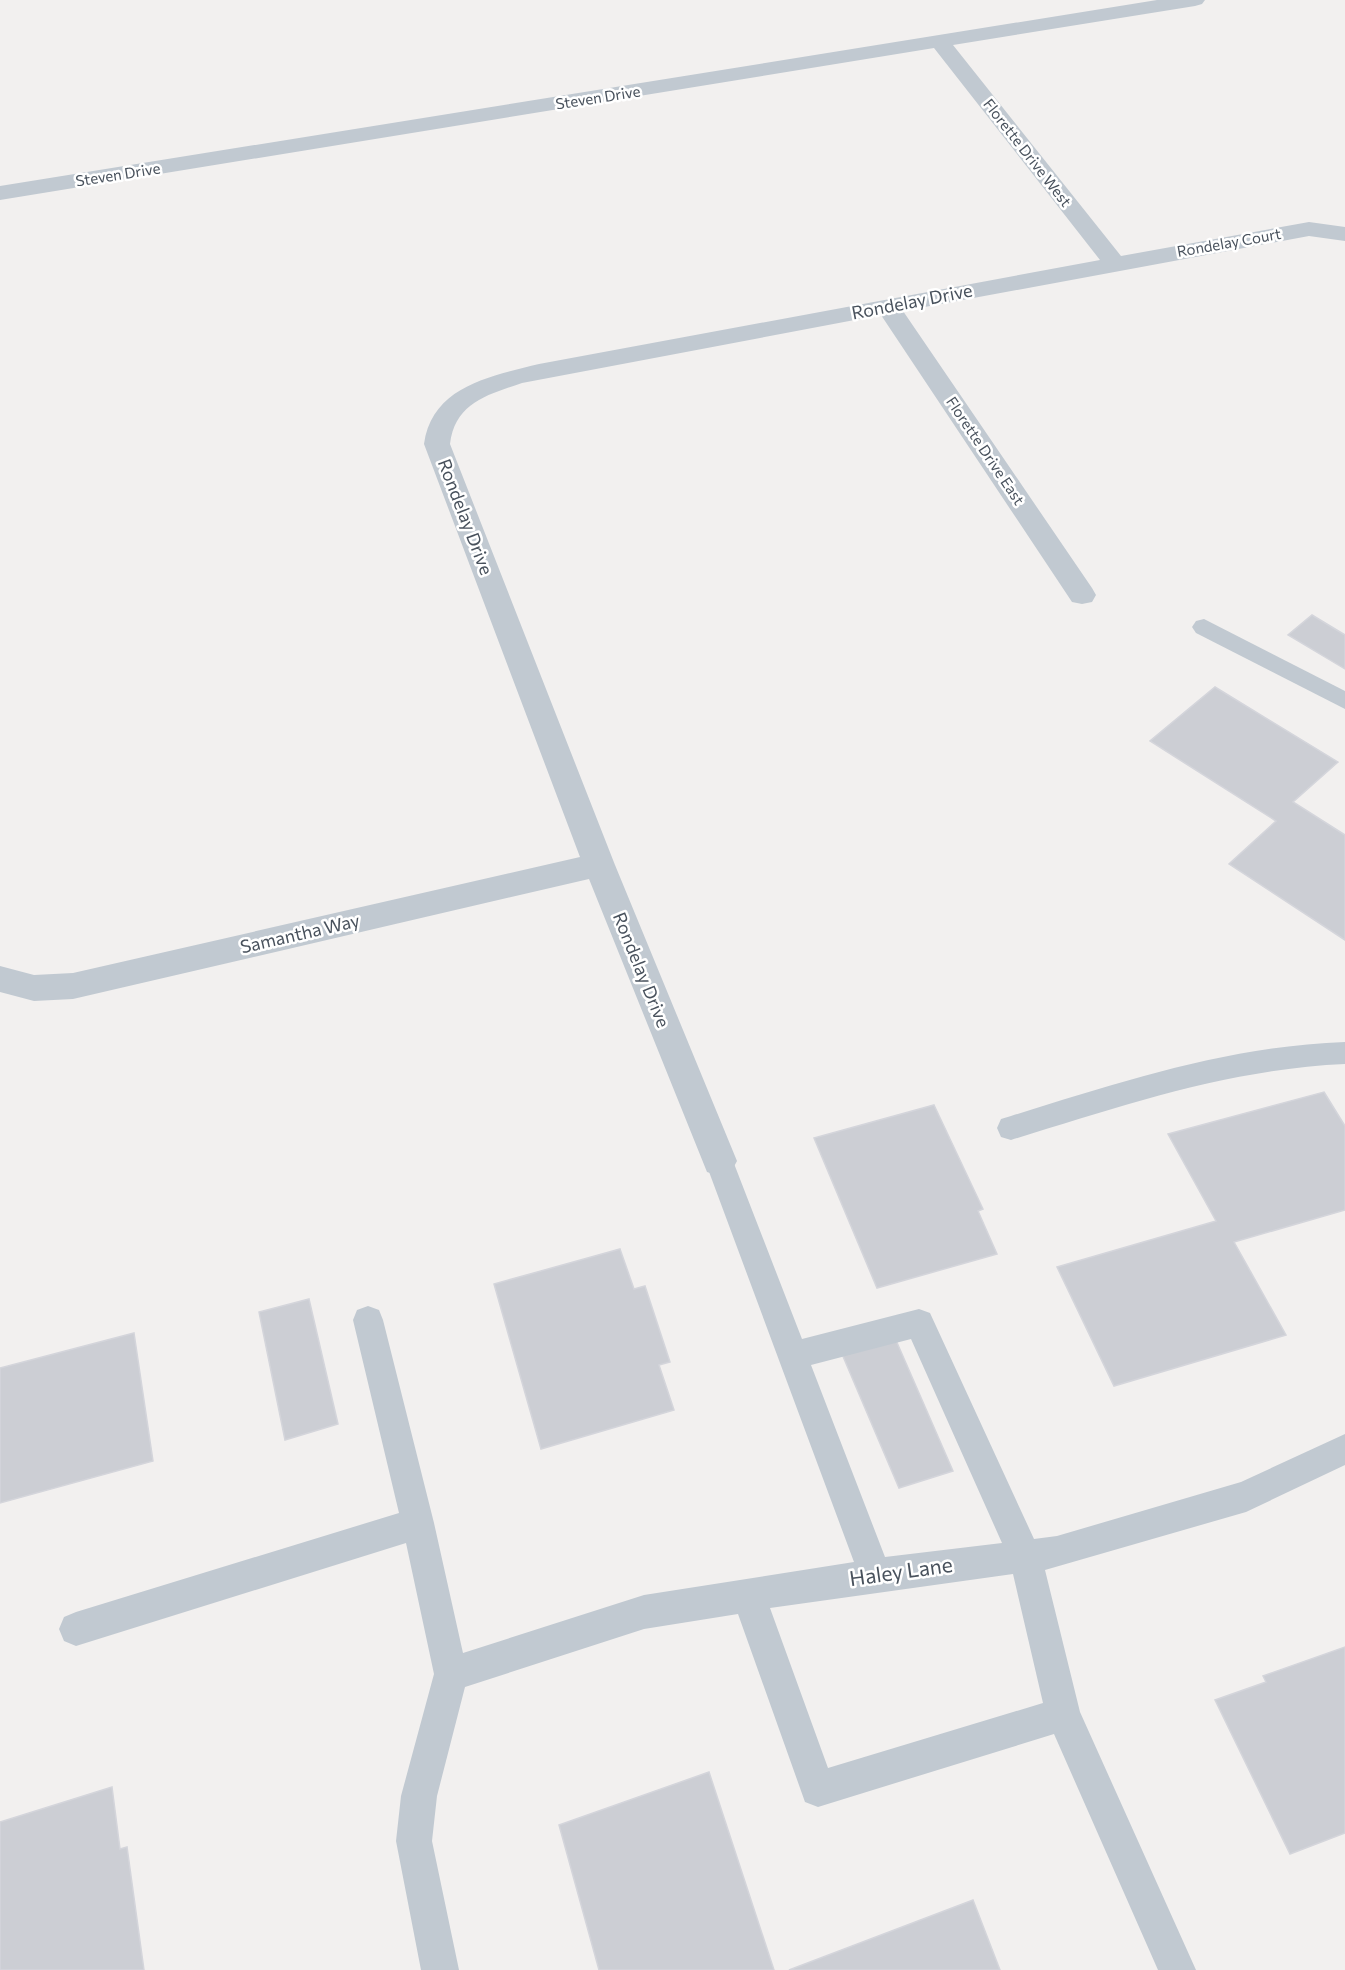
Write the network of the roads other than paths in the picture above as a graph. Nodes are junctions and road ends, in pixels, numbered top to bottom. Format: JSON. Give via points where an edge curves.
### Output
{"nodes":[{"id":1,"x":1196,"y":0,"type":"edge"},
{"id":2,"x":940,"y":42,"type":"junction"},
{"id":3,"x":0,"y":193,"type":"edge"},
{"id":4,"x":1345,"y":234,"type":"edge"},
{"id":5,"x":1114,"y":263,"type":"junction"},
{"id":6,"x":888,"y":307,"type":"junction"},
{"id":7,"x":1082,"y":595,"type":"dead end"},
{"id":8,"x":1204,"y":627,"type":"dead end"},
{"id":9,"x":1345,"y":701,"type":"edge"},
{"id":10,"x":598,"y":865,"type":"junction"},
{"id":11,"x":0,"y":979,"type":"edge"},
{"id":12,"x":1345,"y":1053,"type":"edge"},
{"id":13,"x":1011,"y":1128,"type":"dead end"},
{"id":14,"x":718,"y":1161,"type":"joint"},
{"id":15,"x":368,"y":1320,"type":"dead end"},
{"id":16,"x":792,"y":1356,"type":"junction"},
{"id":17,"x":1345,"y":1449,"type":"edge"},
{"id":18,"x":418,"y":1523,"type":"junction"},
{"id":19,"x":1025,"y":1556,"type":"junction"},
{"id":20,"x":875,"y":1575,"type":"junction"},
{"id":21,"x":748,"y":1594,"type":"junction"},
{"id":22,"x":76,"y":1629,"type":"dead end"},
{"id":23,"x":451,"y":1674,"type":"junction"},
{"id":24,"x":1063,"y":1714,"type":"junction"},
{"id":25,"x":440,"y":1970,"type":"edge"},
{"id":26,"x":1177,"y":1970,"type":"edge"}],
"edges":[{"from":1,"to":2,"type":"street","name":"Steven Drive"},
{"from":2,"to":3,"type":"street","name":"Steven Drive"},
{"from":2,"to":5,"type":"street","name":"Florette Drive West"},
{"from":4,"to":5,"type":"street","name":"Rondelay Court","via":[[1309,229]]},
{"from":5,"to":6,"type":"street","name":"Rondelay Drive"},
{"from":6,"to":7,"type":"street","name":"Florette Drive East"},
{"from":6,"to":10,"type":"street","name":"Rondelay Drive","via":[[492,383],[452,407],[440,425],[437,444]]},
{"from":8,"to":9,"type":"lane"},
{"from":10,"to":11,"type":"street","name":"Samantha Way","via":[[73,986],[34,988]]},
{"from":10,"to":14,"type":"street","name":"Rondelay Drive"},
{"from":12,"to":13,"type":"lane","via":[[1305,1052],[1193,1074]]},
{"from":14,"to":16,"type":"lane"},
{"from":15,"to":18,"type":"lane"},
{"from":16,"to":19,"type":"lane","via":[[920,1323]]},
{"from":16,"to":20,"type":"lane"},
{"from":17,"to":19,"type":"lane","name":"Haley Lane","via":[[1245,1496],[1057,1552]]},
{"from":18,"to":22,"type":"lane"},
{"from":18,"to":23,"type":"lane"},
{"from":19,"to":20,"type":"lane","name":"Haley Lane"},
{"from":19,"to":24,"type":"lane"},
{"from":20,"to":21,"type":"lane","name":"Haley Lane"},
{"from":21,"to":23,"type":"lane","name":"Haley Lane","via":[[644,1612]]},
{"from":21,"to":24,"type":"lane","via":[[818,1789]]},
{"from":23,"to":25,"type":"lane","via":[[418,1796],[414,1841]]},
{"from":24,"to":26,"type":"lane"}]}
